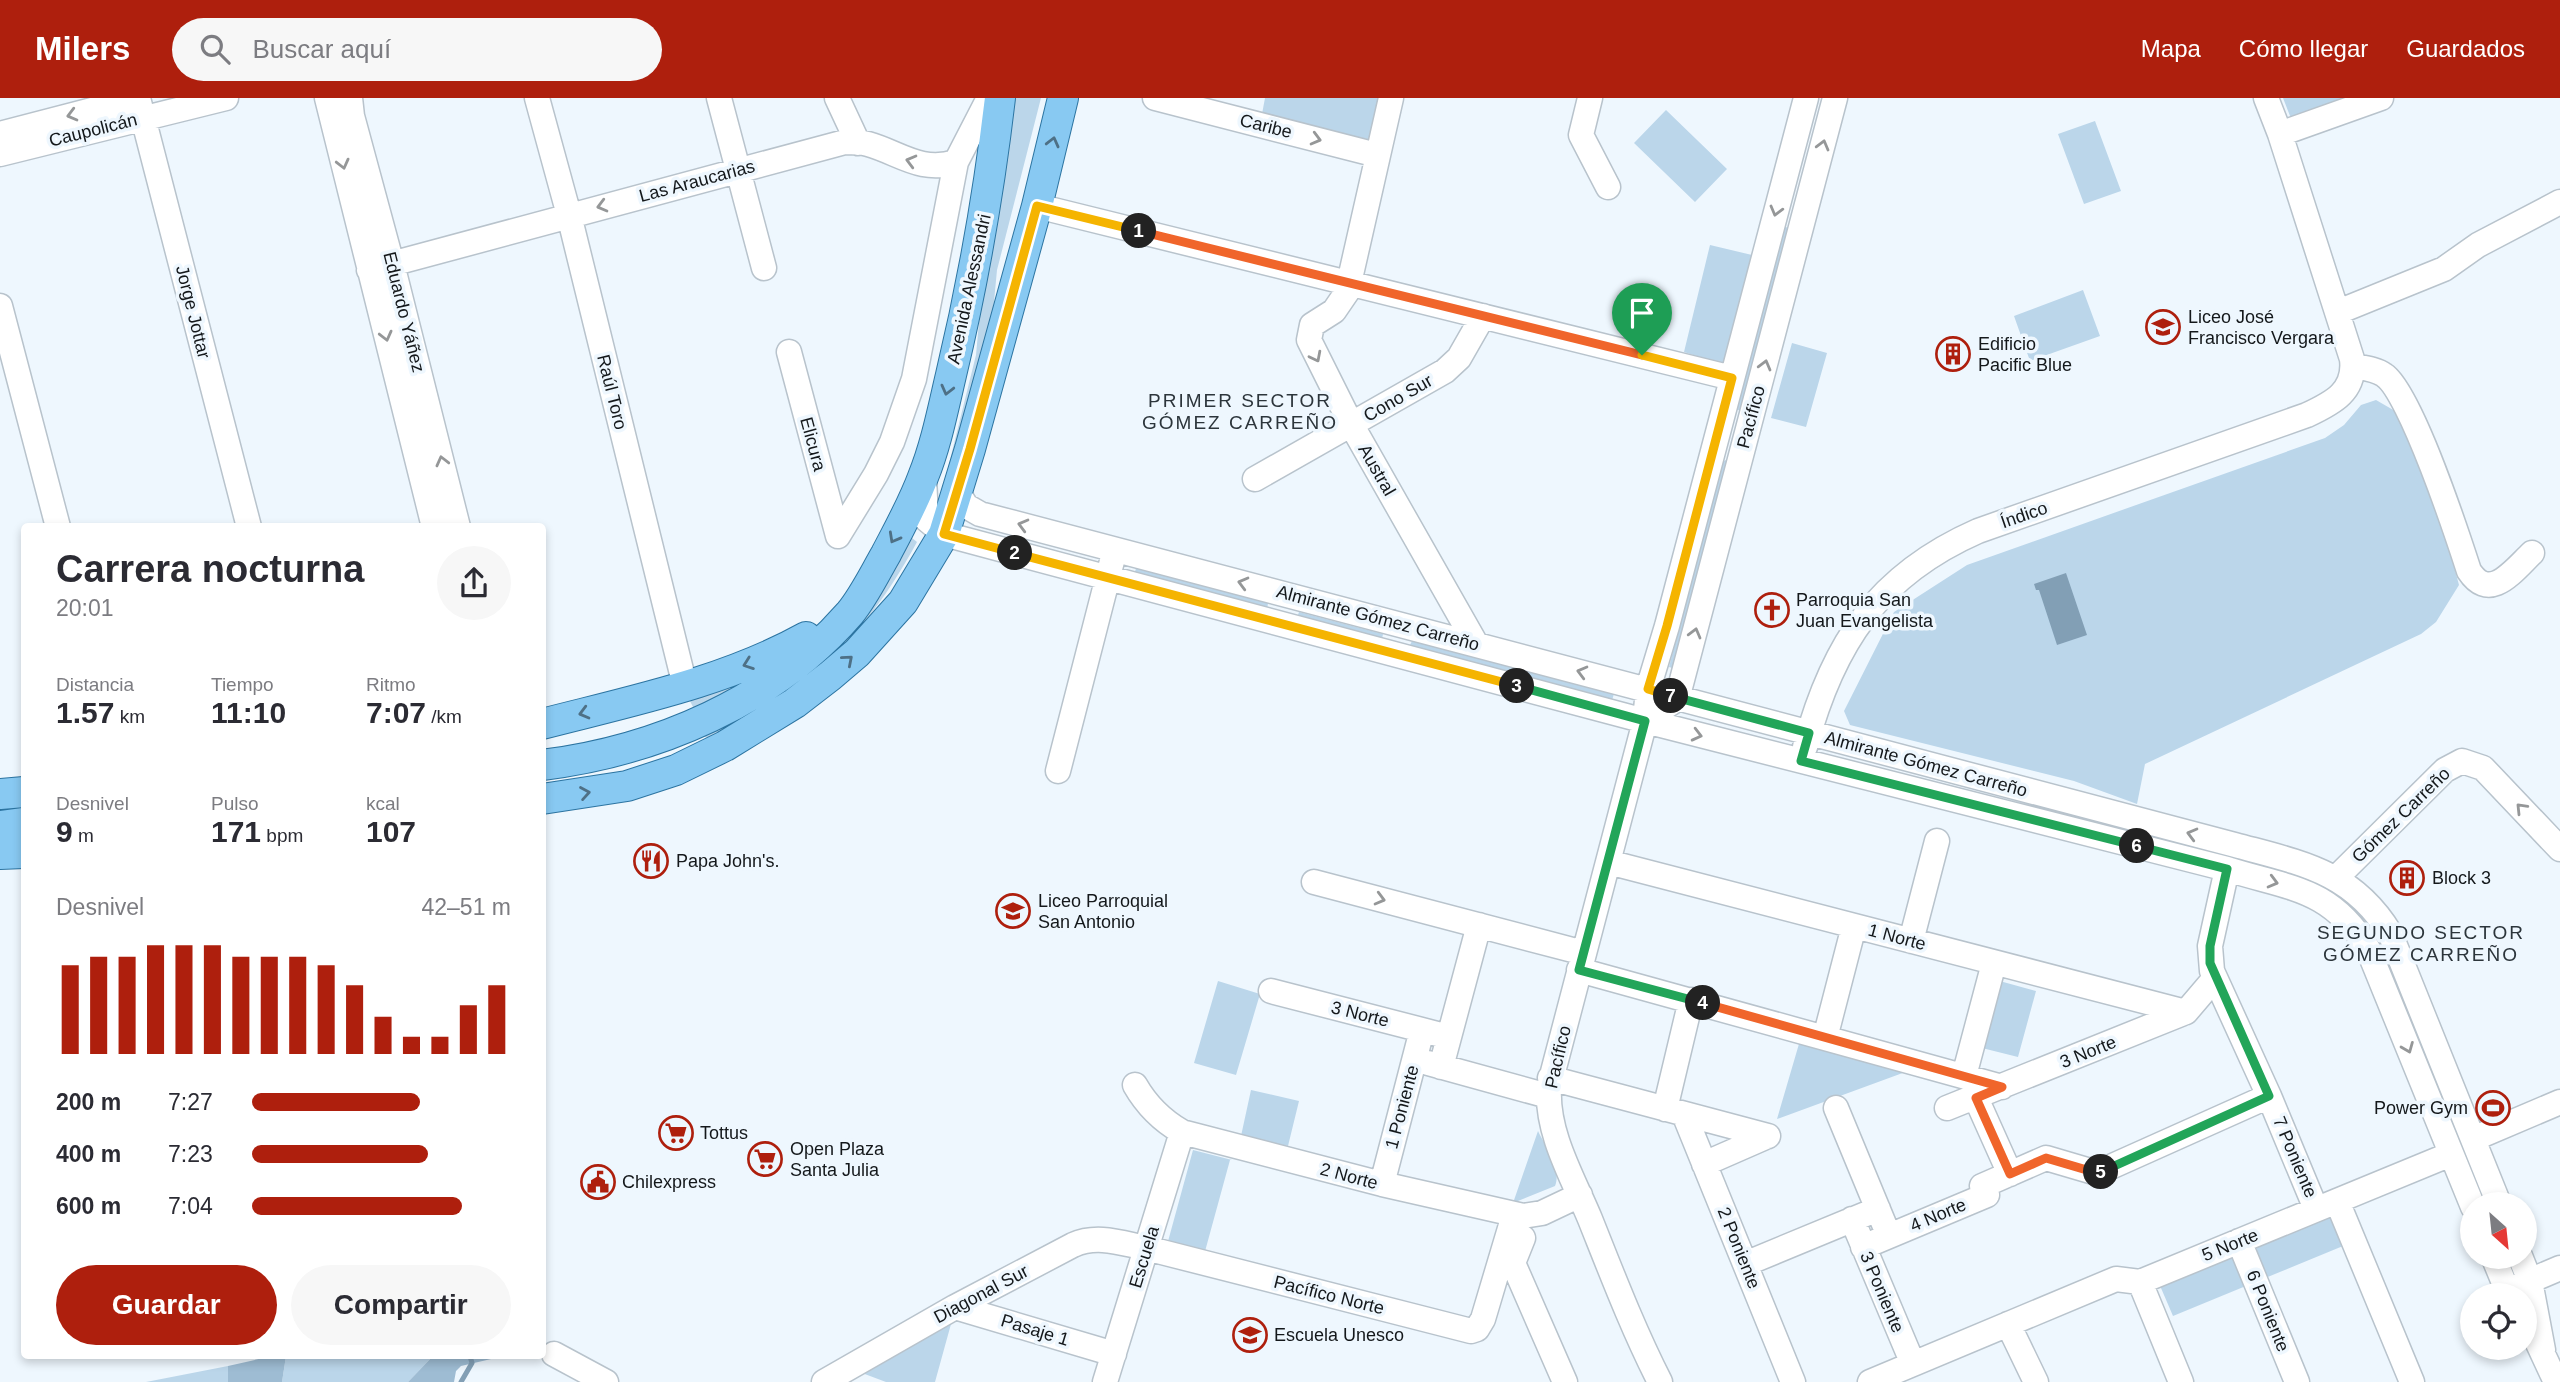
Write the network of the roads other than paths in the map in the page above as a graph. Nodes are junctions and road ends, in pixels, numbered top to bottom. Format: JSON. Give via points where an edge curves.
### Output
{"nodes":[{"id":1,"x":226,"y":98,"type":"edge"},
{"id":2,"x":327,"y":98,"type":"edge"},
{"id":3,"x":350,"y":98,"type":"edge"},
{"id":4,"x":537,"y":98,"type":"edge"},
{"id":5,"x":719,"y":98,"type":"edge"},
{"id":6,"x":837,"y":98,"type":"edge"},
{"id":7,"x":989,"y":98,"type":"edge"},
{"id":8,"x":1000,"y":98,"type":"edge"},
{"id":9,"x":1063,"y":98,"type":"edge"},
{"id":10,"x":1155,"y":98,"type":"edge"},
{"id":11,"x":1391,"y":98,"type":"edge"},
{"id":12,"x":1590,"y":98,"type":"edge"},
{"id":13,"x":1806,"y":98,"type":"edge"},
{"id":14,"x":1835,"y":98,"type":"edge"},
{"id":15,"x":2266,"y":98,"type":"edge"},
{"id":16,"x":2381,"y":98,"type":"edge"},
{"id":17,"x":140,"y":105,"type":"edge"},
{"id":18,"x":1248,"y":109,"type":"edge"},
{"id":19,"x":0,"y":134,"type":"edge"},
{"id":20,"x":2280,"y":134,"type":"junction"},
{"id":21,"x":858,"y":143,"type":"junction"},
{"id":22,"x":0,"y":154,"type":"edge"},
{"id":23,"x":1377,"y":155,"type":"junction"},
{"id":24,"x":956,"y":162,"type":"junction"},
{"id":25,"x":739,"y":170,"type":"junction"},
{"id":26,"x":1608,"y":187,"type":"dead end"},
{"id":27,"x":2560,"y":202,"type":"edge"},
{"id":28,"x":1037,"y":206,"type":"junction"},
{"id":29,"x":569,"y":215,"type":"junction"},
{"id":30,"x":381,"y":267,"type":"junction"},
{"id":31,"x":764,"y":268,"type":"dead end"},
{"id":32,"x":1349,"y":283,"type":"junction"},
{"id":33,"x":0,"y":306,"type":"edge"},
{"id":34,"x":2338,"y":312,"type":"junction"},
{"id":35,"x":1483,"y":316,"type":"junction"},
{"id":36,"x":789,"y":352,"type":"dead end"},
{"id":37,"x":2351,"y":376,"type":"junction"},
{"id":38,"x":1732,"y":378,"type":"junction"},
{"id":39,"x":1351,"y":424,"type":"junction"},
{"id":40,"x":924,"y":477,"type":"junction"},
{"id":41,"x":1255,"y":479,"type":"dead end"},
{"id":42,"x":957,"y":491,"type":"junction"},
{"id":43,"x":57,"y":523,"type":"edge"},
{"id":44,"x":248,"y":523,"type":"edge"},
{"id":45,"x":433,"y":523,"type":"edge"},
{"id":46,"x":457,"y":523,"type":"edge"},
{"id":47,"x":944,"y":534,"type":"junction"},
{"id":48,"x":1115,"y":549,"type":"junction"},
{"id":49,"x":2532,"y":553,"type":"dead end"},
{"id":50,"x":1108,"y":577,"type":"junction"},
{"id":51,"x":1291,"y":595,"type":"junction"},
{"id":52,"x":852,"y":610,"type":"junction"},
{"id":53,"x":1283,"y":625,"type":"junction"},
{"id":54,"x":1405,"y":625,"type":"junction"},
{"id":55,"x":1476,"y":644,"type":"junction"},
{"id":56,"x":1396,"y":655,"type":"junction"},
{"id":57,"x":685,"y":686,"type":"junction"},
{"id":58,"x":1648,"y":689,"type":"junction"},
{"id":59,"x":1677,"y":699,"type":"junction"},
{"id":60,"x":626,"y":702,"type":"junction"},
{"id":61,"x":1645,"y":721,"type":"junction"},
{"id":62,"x":546,"y":723,"type":"edge"},
{"id":63,"x":692,"y":724,"type":"junction"},
{"id":64,"x":1809,"y":733,"type":"junction"},
{"id":65,"x":1801,"y":761,"type":"junction"},
{"id":66,"x":546,"y":764,"type":"edge"},
{"id":67,"x":1058,"y":771,"type":"dead end"},
{"id":68,"x":627,"y":786,"type":"junction"},
{"id":69,"x":21,"y":792,"type":"edge"},
{"id":70,"x":0,"y":794,"type":"edge"},
{"id":71,"x":546,"y":798,"type":"edge"},
{"id":72,"x":21,"y":824,"type":"edge"},
{"id":73,"x":0,"y":826,"type":"edge"},
{"id":74,"x":1937,"y":841,"type":"dead end"},
{"id":75,"x":2560,"y":849,"type":"edge"},
{"id":76,"x":21,"y":853,"type":"edge"},
{"id":77,"x":0,"y":854,"type":"edge"},
{"id":78,"x":1608,"y":862,"type":"junction"},
{"id":79,"x":2227,"y":869,"type":"junction"},
{"id":80,"x":2336,"y":878,"type":"junction"},
{"id":81,"x":1314,"y":882,"type":"dead end"},
{"id":82,"x":1479,"y":925,"type":"junction"},
{"id":83,"x":1854,"y":926,"type":"junction"},
{"id":84,"x":1911,"y":941,"type":"junction"},
{"id":85,"x":1581,"y":962,"type":"junction"},
{"id":86,"x":1994,"y":963,"type":"junction"},
{"id":87,"x":2215,"y":978,"type":"junction"},
{"id":88,"x":1270,"y":991,"type":"dead end"},
{"id":89,"x":1691,"y":1000,"type":"junction"},
{"id":90,"x":2186,"y":1012,"type":"junction"},
{"id":91,"x":1422,"y":1030,"type":"junction"},
{"id":92,"x":1449,"y":1037,"type":"junction"},
{"id":93,"x":1825,"y":1038,"type":"junction"},
{"id":94,"x":1415,"y":1060,"type":"junction"},
{"id":95,"x":1441,"y":1066,"type":"junction"},
{"id":96,"x":1135,"y":1085,"type":"dead end"},
{"id":97,"x":1549,"y":1087,"type":"junction"},
{"id":98,"x":1970,"y":1087,"type":"junction"},
{"id":99,"x":2269,"y":1096,"type":"junction"},
{"id":100,"x":2560,"y":1102,"type":"edge"},
{"id":101,"x":1836,"y":1108,"type":"dead end"},
{"id":102,"x":1947,"y":1108,"type":"dead end"},
{"id":103,"x":1674,"y":1112,"type":"junction"},
{"id":104,"x":1182,"y":1132,"type":"junction"},
{"id":105,"x":2473,"y":1139,"type":"junction"},
{"id":106,"x":2451,"y":1154,"type":"junction"},
{"id":107,"x":1704,"y":1164,"type":"junction"},
{"id":108,"x":2010,"y":1174,"type":"junction"},
{"id":109,"x":1382,"y":1184,"type":"junction"},
{"id":110,"x":2466,"y":1192,"type":"edge"},
{"id":111,"x":2494,"y":1192,"type":"edge"},
{"id":112,"x":1580,"y":1195,"type":"junction"},
{"id":113,"x":2327,"y":1205,"type":"junction"},
{"id":114,"x":1878,"y":1209,"type":"junction"},
{"id":115,"x":1523,"y":1216,"type":"junction"},
{"id":116,"x":1852,"y":1219,"type":"junction"},
{"id":117,"x":1889,"y":1236,"type":"junction"},
{"id":118,"x":2239,"y":1241,"type":"junction"},
{"id":119,"x":1863,"y":1247,"type":"junction"},
{"id":120,"x":1146,"y":1248,"type":"junction"},
{"id":121,"x":1745,"y":1264,"type":"junction"},
{"id":122,"x":2560,"y":1268,"type":"edge"},
{"id":123,"x":2525,"y":1269,"type":"edge"},
{"id":124,"x":2530,"y":1281,"type":"junction"},
{"id":125,"x":2140,"y":1282,"type":"junction"},
{"id":126,"x":2526,"y":1283,"type":"edge"},
{"id":127,"x":955,"y":1307,"type":"junction"},
{"id":128,"x":2008,"y":1324,"type":"junction"},
{"id":129,"x":2537,"y":1341,"type":"edge"},
{"id":130,"x":2543,"y":1350,"type":"junction"},
{"id":131,"x":554,"y":1354,"type":"dead end"},
{"id":132,"x":1114,"y":1354,"type":"junction"},
{"id":133,"x":1913,"y":1364,"type":"junction"},
{"id":134,"x":838,"y":1380,"type":"edge"},
{"id":135,"x":606,"y":1382,"type":"edge"},
{"id":136,"x":1105,"y":1382,"type":"edge"},
{"id":137,"x":1565,"y":1382,"type":"edge"},
{"id":138,"x":1660,"y":1382,"type":"edge"},
{"id":139,"x":1793,"y":1382,"type":"edge"},
{"id":140,"x":1870,"y":1382,"type":"edge"},
{"id":141,"x":2036,"y":1382,"type":"edge"},
{"id":142,"x":2181,"y":1382,"type":"edge"},
{"id":143,"x":2297,"y":1382,"type":"edge"},
{"id":144,"x":2412,"y":1382,"type":"edge"},
{"id":145,"x":2556,"y":1382,"type":"edge"}],
"edges":[{"from":1,"to":17,"type":"street","name":"Caupolicán"},
{"from":2,"to":30,"type":"street","name":"Eduardo Yáñez","one_way":true},
{"from":3,"to":30,"type":"street","name":"Eduardo Yáñez"},
{"from":4,"to":29,"type":"street","name":"Raúl Toro"},
{"from":5,"to":25,"type":"street"},
{"from":6,"to":21,"type":"street"},
{"from":7,"to":24,"type":"street"},
{"from":8,"to":40,"type":"main road","name":"Avenida Alessandri","one_way":true,"via":[[988,198],[963,324]]},
{"from":28,"to":9,"type":"main road","one_way":true},
{"from":10,"to":18,"type":"street","name":"Caribe"},
{"from":11,"to":23,"type":"street","name":"Austral"},
{"from":12,"to":26,"type":"street","via":[[1581,135]]},
{"from":13,"to":38,"type":"street","name":"Pacífico","one_way":true},
{"from":59,"to":14,"type":"street","name":"Pacífico","one_way":true},
{"from":15,"to":20,"type":"street"},
{"from":16,"to":20,"type":"street"},
{"from":17,"to":19,"type":"street","name":"Caupolicán","one_way":true},
{"from":17,"to":22,"type":"street","name":"Caupolicán"},
{"from":17,"to":44,"type":"street","name":"Jorge Jottar"},
{"from":18,"to":23,"type":"street","name":"Caribe","one_way":true},
{"from":20,"to":34,"type":"street"},
{"from":24,"to":21,"type":"street","name":"Las Araucarias","one_way":true,"via":[[910,162]]},
{"from":21,"to":25,"type":"street","name":"Las Araucarias","via":[[824,146]]},
{"from":23,"to":32,"type":"street","name":"Austral"},
{"from":24,"to":36,"type":"street","name":"Elicura","via":[[914,380],[876,474],[838,536]]},
{"from":25,"to":29,"type":"street","name":"Las Araucarias","one_way":true},
{"from":25,"to":31,"type":"street"},
{"from":27,"to":34,"type":"street","via":[[2478,245],[2444,269]]},
{"from":28,"to":32,"type":"street"},
{"from":28,"to":42,"type":"main road"},
{"from":29,"to":30,"type":"street","name":"Las Araucarias"},
{"from":29,"to":57,"type":"street","name":"Raúl Toro"},
{"from":30,"to":45,"type":"street","name":"Eduardo Yáñez","one_way":true},
{"from":46,"to":30,"type":"street","name":"Eduardo Yáñez","one_way":true},
{"from":32,"to":35,"type":"street"},
{"from":32,"to":39,"type":"street","name":"Austral","one_way":true,"via":[[1340,305],[1316,321],[1308,334]]},
{"from":33,"to":43,"type":"street"},
{"from":34,"to":37,"type":"street"},
{"from":35,"to":38,"type":"street"},
{"from":35,"to":39,"type":"street","name":"Cono Sur","via":[[1459,358],[1445,371]]},
{"from":37,"to":49,"type":"street","via":[[2399,395],[2450,510],[2474,579],[2491,586]]},
{"from":37,"to":64,"type":"street","name":"Índico","via":[[2336,400],[2307,415],[1978,531],[1933,554],[1892,584],[1859,622],[1844,644]]},
{"from":38,"to":58,"type":"street","name":"Pacífico"},
{"from":39,"to":41,"type":"street","name":"Cono Sur"},
{"from":39,"to":55,"type":"street","name":"Austral"},
{"from":40,"to":47,"type":"street","name":"Avenida Alessandri","via":[[926,519]]},
{"from":40,"to":52,"type":"main road","name":"Avenida Alessandri","one_way":true},
{"from":42,"to":47,"type":"main road"},
{"from":48,"to":42,"type":"street","name":"Almirante Gómez Carreño","one_way":true,"via":[[980,514],[966,506]]},
{"from":47,"to":50,"type":"street","name":"Almirante Gómez Carreño"},
{"from":68,"to":47,"type":"main road","one_way":true,"via":[[676,770],[725,746],[830,676],[903,602]]},
{"from":48,"to":50,"type":"street"},
{"from":51,"to":48,"type":"street","name":"Almirante Gómez Carreño","one_way":true},
{"from":50,"to":53,"type":"street","name":"Almirante Gómez Carreño"},
{"from":50,"to":67,"type":"street"},
{"from":51,"to":53,"type":"street"},
{"from":51,"to":54,"type":"street","name":"Almirante Gómez Carreño"},
{"from":52,"to":57,"type":"main road","one_way":true,"via":[[775,654]]},
{"from":52,"to":63,"type":"main road","name":"Avenida Alessandri","via":[[774,680]]},
{"from":53,"to":56,"type":"street","name":"Almirante Gómez Carreño"},
{"from":54,"to":55,"type":"street","name":"Almirante Gómez Carreño"},
{"from":54,"to":56,"type":"street"},
{"from":58,"to":55,"type":"street","name":"Almirante Gómez Carreño","one_way":true},
{"from":56,"to":61,"type":"street","name":"Almirante Gómez Carreño"},
{"from":57,"to":60,"type":"main road"},
{"from":58,"to":59,"type":"street","name":"Almirante Gómez Carreño"},
{"from":58,"to":61,"type":"street","name":"Pacífico"},
{"from":59,"to":61,"type":"street"},
{"from":59,"to":64,"type":"street","name":"Almirante Gómez Carreño"},
{"from":60,"to":62,"type":"main road","one_way":true},
{"from":60,"to":63,"type":"main road","via":[[669,703],[684,711]]},
{"from":61,"to":65,"type":"street","name":"Almirante Gómez Carreño","one_way":true},
{"from":61,"to":78,"type":"street","name":"Pacífico"},
{"from":63,"to":66,"type":"main road","name":"Avenida Alessandri","via":[[624,750]]},
{"from":63,"to":68,"type":"main road","via":[[695,740],[690,751]]},
{"from":64,"to":65,"type":"street","name":"Índico"},
{"from":80,"to":64,"type":"street","name":"Almirante Gómez Carreño","one_way":true,"via":[[2246,848]]},
{"from":65,"to":79,"type":"street","name":"Almirante Gómez Carreño"},
{"from":71,"to":68,"type":"main road","one_way":true},
{"from":69,"to":70,"type":"main road"},
{"from":72,"to":73,"type":"main road"},
{"from":74,"to":84,"type":"street"},
{"from":75,"to":80,"type":"street","name":"Gómez Carreño","one_way":true,"via":[[2483,768],[2462,761],[2445,770]]},
{"from":76,"to":77,"type":"main road"},
{"from":78,"to":83,"type":"street","name":"1 Norte"},
{"from":78,"to":85,"type":"street","name":"Pacífico"},
{"from":79,"to":87,"type":"street","name":"7 Poniente","via":[[2210,946]]},
{"from":79,"to":106,"type":"street","name":"Almirante Gómez Carreño","one_way":true,"via":[[2309,893],[2335,908],[2359,934]]},
{"from":80,"to":105,"type":"street","name":"Almirante Gómez Carreño","via":[[2370,904],[2390,933]]},
{"from":81,"to":82,"type":"street","one_way":true},
{"from":82,"to":85,"type":"street"},
{"from":82,"to":92,"type":"street","name":"1 Poniente"},
{"from":83,"to":84,"type":"street","name":"1 Norte"},
{"from":83,"to":93,"type":"street"},
{"from":84,"to":86,"type":"street","name":"1 Norte"},
{"from":85,"to":89,"type":"street"},
{"from":85,"to":97,"type":"street","name":"Pacífico"},
{"from":86,"to":90,"type":"street","name":"1 Norte"},
{"from":86,"to":98,"type":"street"},
{"from":87,"to":90,"type":"street","name":"3 Norte"},
{"from":87,"to":99,"type":"street","name":"7 Poniente"},
{"from":88,"to":91,"type":"street","name":"3 Norte"},
{"from":89,"to":93,"type":"street"},
{"from":89,"to":103,"type":"street"},
{"from":90,"to":98,"type":"street","name":"3 Norte","via":[[2002,1087]]},
{"from":91,"to":92,"type":"street","name":"3 Norte"},
{"from":91,"to":94,"type":"street","name":"1 Poniente"},
{"from":92,"to":95,"type":"street","name":"1 Poniente"},
{"from":93,"to":98,"type":"street"},
{"from":94,"to":95,"type":"street"},
{"from":94,"to":109,"type":"street","name":"1 Poniente"},
{"from":95,"to":97,"type":"street"},
{"from":96,"to":104,"type":"street","name":"2 Norte","via":[[1150,1108]]},
{"from":97,"to":103,"type":"street"},
{"from":97,"to":112,"type":"street","name":"Pacífico","via":[[1553,1127]]},
{"from":98,"to":102,"type":"street"},
{"from":98,"to":108,"type":"street"},
{"from":99,"to":108,"type":"street","name":"4 Norte","via":[[2097,1173],[2046,1158]]},
{"from":99,"to":113,"type":"street","name":"7 Poniente"},
{"from":100,"to":105,"type":"street"},
{"from":101,"to":114,"type":"street","name":"3 Poniente"},
{"from":103,"to":107,"type":"street","name":"2 Poniente"},
{"from":103,"to":107,"type":"street","via":[[1768,1136]]},
{"from":104,"to":109,"type":"street","name":"2 Norte"},
{"from":104,"to":120,"type":"street","name":"Escuela"},
{"from":105,"to":111,"type":"street","name":"Almirante Gómez Carreño"},
{"from":106,"to":110,"type":"street","name":"Almirante Gómez Carreño"},
{"from":106,"to":113,"type":"street","name":"5 Norte"},
{"from":107,"to":121,"type":"street","name":"2 Poniente"},
{"from":108,"to":117,"type":"street","name":"4 Norte","via":[[1982,1186],[1987,1195]]},
{"from":109,"to":115,"type":"street","name":"2 Norte"},
{"from":112,"to":115,"type":"street"},
{"from":112,"to":138,"type":"street","name":"Pacífico"},
{"from":113,"to":118,"type":"street","name":"5 Norte"},
{"from":113,"to":144,"type":"street","name":"7 Poniente"},
{"from":114,"to":116,"type":"street"},
{"from":114,"to":117,"type":"street","name":"3 Poniente"},
{"from":115,"to":120,"type":"street","name":"Pacífico Norte","via":[[1481,1325],[1471,1331]]},
{"from":115,"to":137,"type":"street","via":[[1513,1263]]},
{"from":116,"to":119,"type":"street","name":"3 Poniente"},
{"from":116,"to":121,"type":"street"},
{"from":117,"to":119,"type":"street","name":"4 Norte"},
{"from":118,"to":125,"type":"street","name":"5 Norte"},
{"from":118,"to":143,"type":"street","name":"6 Poniente"},
{"from":119,"to":133,"type":"street","name":"3 Poniente"},
{"from":120,"to":127,"type":"street","name":"Diagonal Sur","via":[[1101,1239],[1081,1241]]},
{"from":120,"to":132,"type":"street","name":"Escuela"},
{"from":121,"to":139,"type":"street","name":"2 Poniente"},
{"from":122,"to":124,"type":"street"},
{"from":123,"to":124,"type":"street"},
{"from":124,"to":126,"type":"street"},
{"from":124,"to":130,"type":"street"},
{"from":125,"to":128,"type":"street","name":"5 Norte","via":[[2116,1279]]},
{"from":125,"to":142,"type":"street"},
{"from":127,"to":132,"type":"street","name":"Pasaje 1"},
{"from":127,"to":134,"type":"street","name":"Diagonal Sur"},
{"from":128,"to":133,"type":"street"},
{"from":128,"to":141,"type":"street"},
{"from":129,"to":130,"type":"street"},
{"from":130,"to":145,"type":"street"},
{"from":131,"to":135,"type":"street"},
{"from":132,"to":136,"type":"street","name":"Escuela"},
{"from":133,"to":140,"type":"street"}]}
